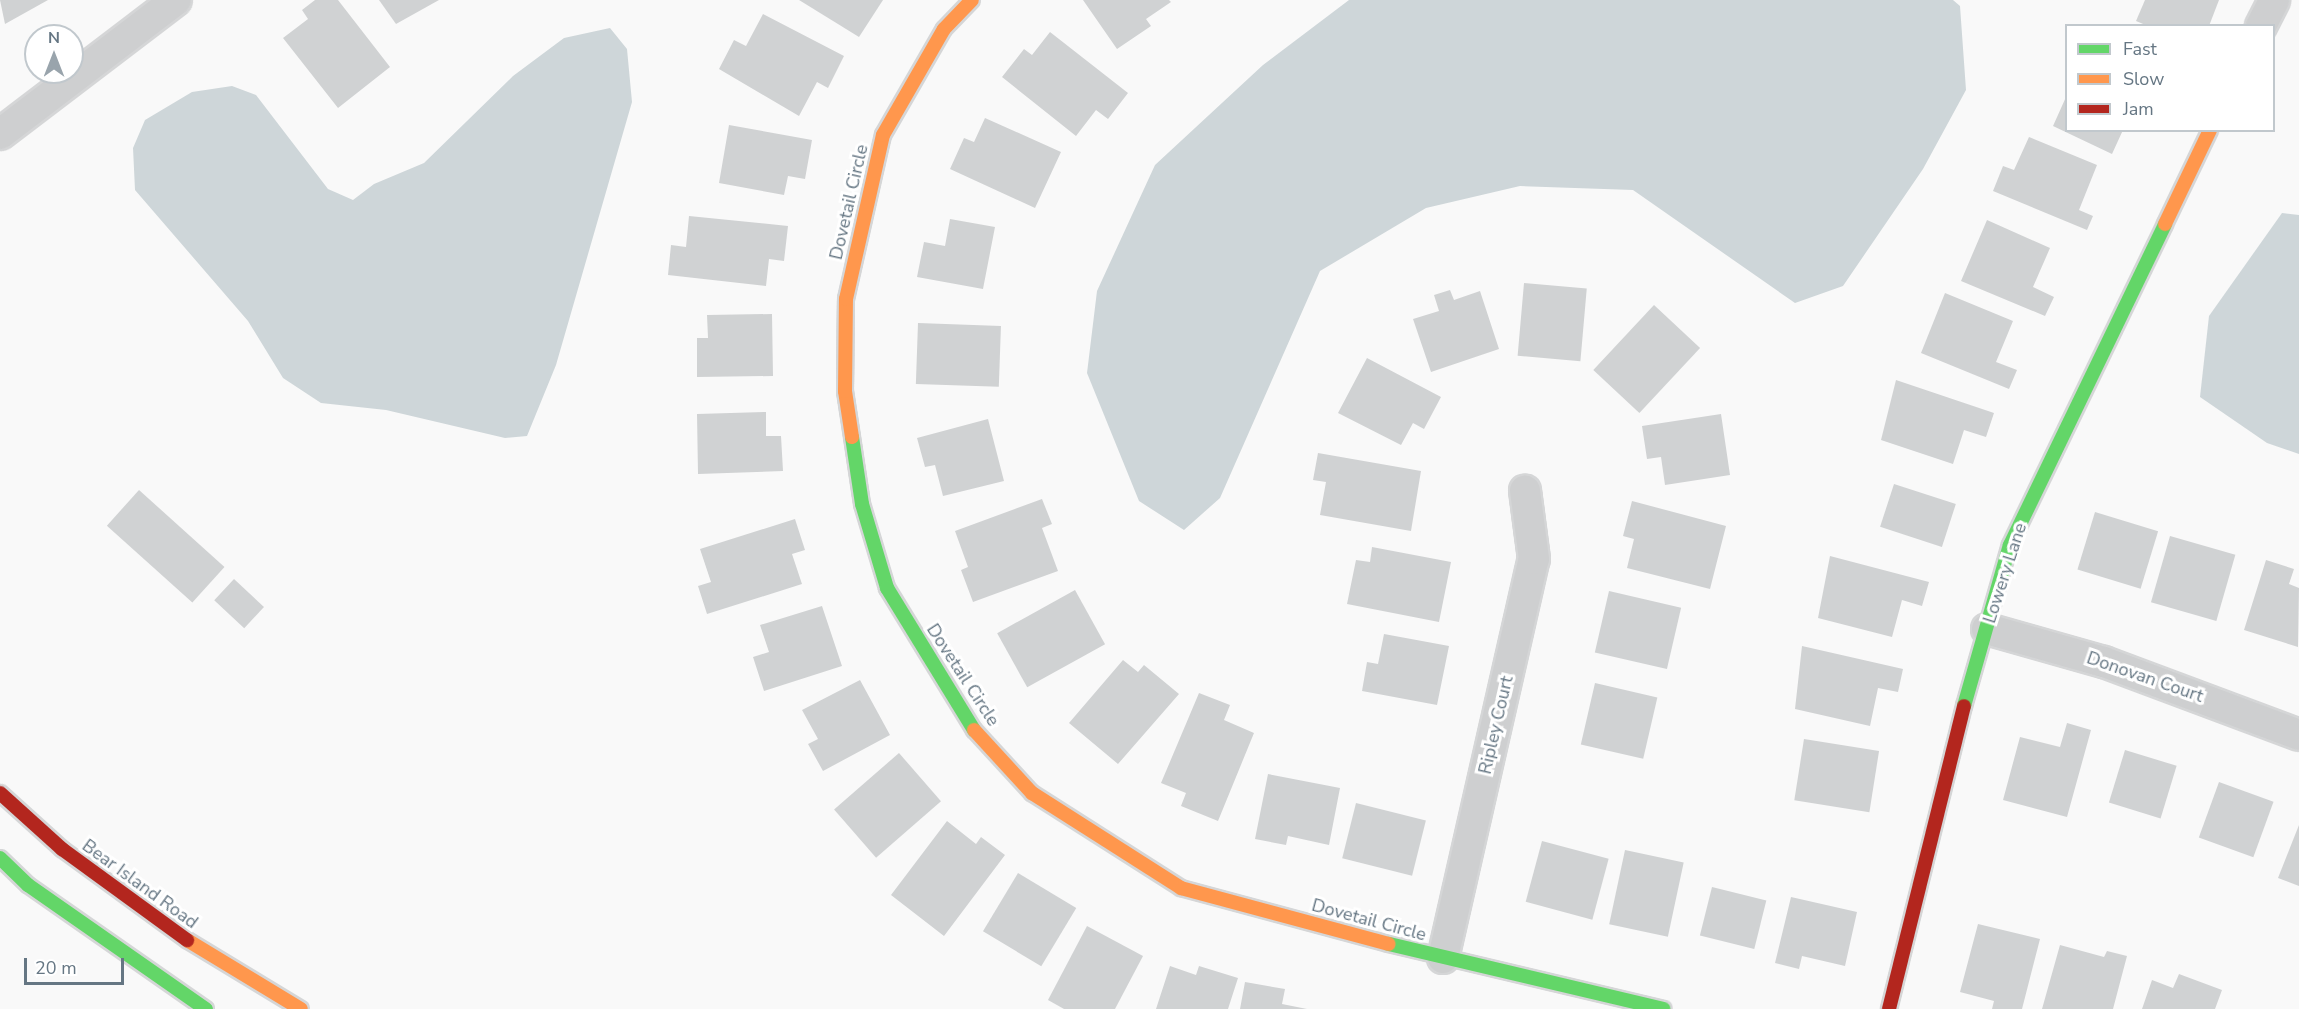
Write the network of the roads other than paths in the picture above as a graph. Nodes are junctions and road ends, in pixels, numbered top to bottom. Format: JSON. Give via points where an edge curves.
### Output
{"nodes":[{"id":1,"x":176,"y":0,"type":"edge"},
{"id":2,"x":972,"y":0,"type":"edge"},
{"id":3,"x":2274,"y":0,"type":"edge"},
{"id":4,"x":2262,"y":24,"type":"edge"},
{"id":5,"x":2209,"y":132,"type":"edge"},
{"id":6,"x":0,"y":134,"type":"edge"},
{"id":7,"x":1525,"y":491,"type":"dead end"},
{"id":8,"x":1988,"y":629,"type":"junction"},
{"id":9,"x":2299,"y":735,"type":"edge"},
{"id":10,"x":0,"y":793,"type":"edge"},
{"id":11,"x":0,"y":858,"type":"edge"},
{"id":12,"x":1443,"y":958,"type":"junction"},
{"id":13,"x":206,"y":1009,"type":"edge"},
{"id":14,"x":301,"y":1009,"type":"edge"},
{"id":15,"x":1663,"y":1009,"type":"edge"},
{"id":16,"x":1889,"y":1009,"type":"edge"}],
"edges":[{"from":1,"to":6,"type":"street"},
{"from":2,"to":12,"type":"street","name":"Dovetail Circle","via":[[944,29],[883,135],[846,299],[845,391],[862,504],[887,588],[969,725],[1032,794],[1181,888]]},
{"from":3,"to":4,"type":"street"},
{"from":5,"to":8,"type":"street","name":"Lowery Lane","via":[[2048,459],[2010,545]]},
{"from":7,"to":12,"type":"street","name":"Ripley Court","via":[[1534,559]]},
{"from":8,"to":9,"type":"street","name":"Donovan Court","via":[[2104,662]]},
{"from":8,"to":16,"type":"street","name":"Lowery Lane","via":[[1950,754]]},
{"from":10,"to":14,"type":"street","name":"Bear Island Road","via":[[62,849],[166,928]]},
{"from":11,"to":13,"type":"street","via":[[28,885]]},
{"from":12,"to":15,"type":"street","name":"Dovetail Circle"}]}
